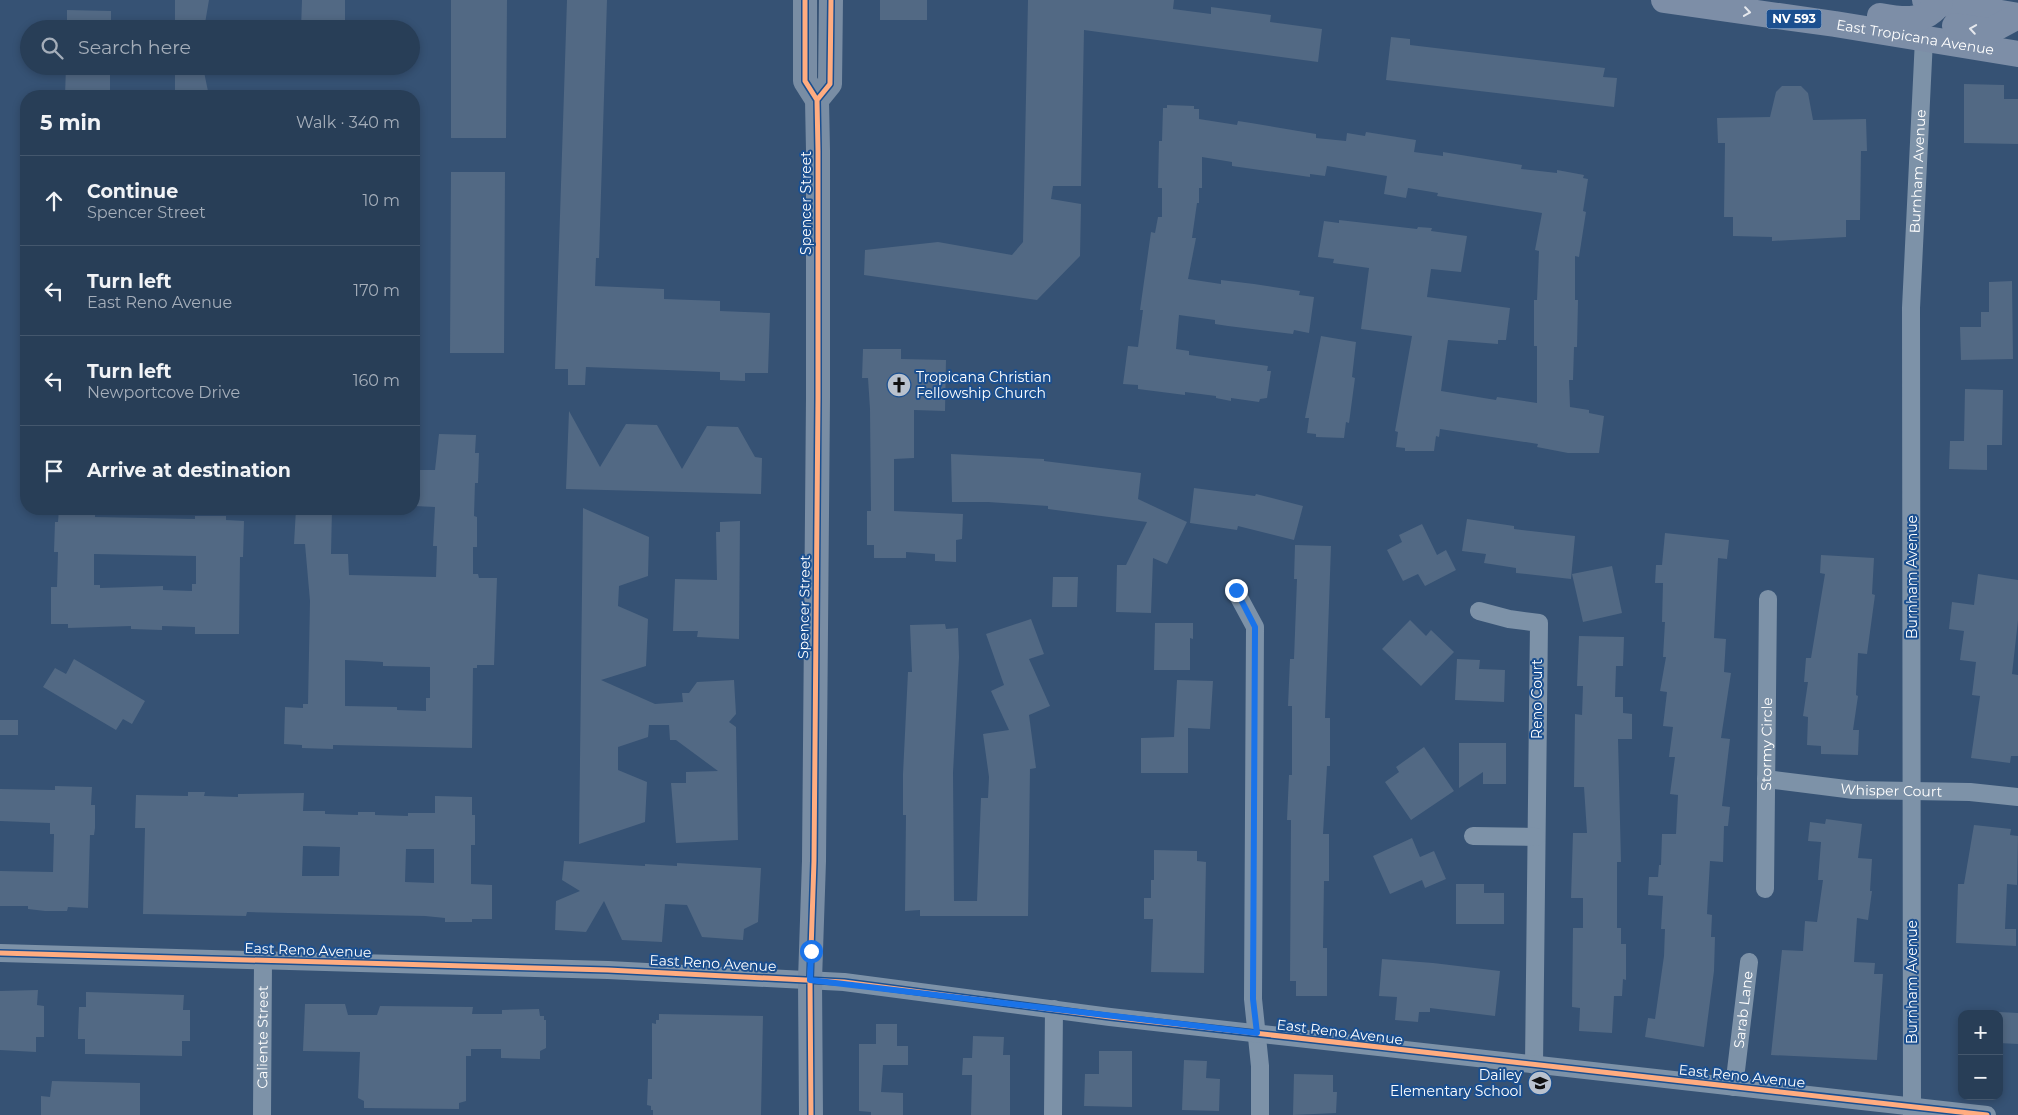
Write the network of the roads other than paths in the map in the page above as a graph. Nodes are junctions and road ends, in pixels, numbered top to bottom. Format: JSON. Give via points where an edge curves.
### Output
{"nodes":[{"id":1,"x":805,"y":0,"type":"edge"},
{"id":2,"x":831,"y":0,"type":"edge"},
{"id":3,"x":1664,"y":0,"type":"edge"},
{"id":4,"x":1932,"y":1,"type":"edge"},
{"id":5,"x":2018,"y":16,"type":"edge"},
{"id":6,"x":1835,"y":24,"type":"junction"},
{"id":7,"x":1924,"y":39,"type":"junction"},
{"id":8,"x":2018,"y":54,"type":"edge"},
{"id":9,"x":818,"y":100,"type":"junction"},
{"id":10,"x":1236,"y":590,"type":"dead end"},
{"id":11,"x":1768,"y":599,"type":"dead end"},
{"id":12,"x":1479,"y":611,"type":"dead end"},
{"id":13,"x":1766,"y":779,"type":"junction"},
{"id":14,"x":1912,"y":790,"type":"junction"},
{"id":15,"x":2018,"y":797,"type":"edge"},
{"id":16,"x":1473,"y":836,"type":"dead end"},
{"id":17,"x":1536,"y":837,"type":"junction"},
{"id":18,"x":1765,"y":889,"type":"dead end"},
{"id":19,"x":0,"y":953,"type":"edge"},
{"id":20,"x":263,"y":960,"type":"junction"},
{"id":21,"x":1749,"y":962,"type":"dead end"},
{"id":22,"x":810,"y":980,"type":"junction"},
{"id":23,"x":1054,"y":1009,"type":"junction"},
{"id":24,"x":1257,"y":1033,"type":"junction"},
{"id":25,"x":1534,"y":1065,"type":"junction"},
{"id":26,"x":1734,"y":1087,"type":"junction"},
{"id":27,"x":1912,"y":1110,"type":"edge"},
{"id":28,"x":262,"y":1115,"type":"edge"},
{"id":29,"x":811,"y":1115,"type":"edge"},
{"id":30,"x":1053,"y":1115,"type":"edge"},
{"id":31,"x":1260,"y":1115,"type":"edge"},
{"id":32,"x":1987,"y":1115,"type":"edge"}],
"edges":[{"from":1,"to":9,"type":"street","via":[[805,82]]},
{"from":2,"to":9,"type":"street","name":"Spencer Street","via":[[830,84]]},
{"from":3,"to":6,"type":"main road","name":"East Tropicana Avenue","number":"NV 593","one_way":true},
{"from":4,"to":5,"type":"main road"},
{"from":4,"to":6,"type":"main road","via":[[1934,12],[1922,18],[1903,20],[1865,14]]},
{"from":5,"to":7,"type":"main road","one_way":true,"via":[[1990,31],[1937,25],[1927,30]]},
{"from":6,"to":7,"type":"main road","name":"East Tropicana Avenue","number":"NV 593"},
{"from":7,"to":8,"type":"main road","name":"East Tropicana Avenue","number":"NV 593"},
{"from":7,"to":14,"type":"street","name":"Burnham Avenue","via":[[1911,308]]},
{"from":9,"to":22,"type":"street","name":"Spencer Street","via":[[818,398]]},
{"from":10,"to":24,"type":"street","via":[[1255,627],[1253,999]]},
{"from":11,"to":13,"type":"street","name":"Stormy Circle"},
{"from":12,"to":17,"type":"street","name":"Reno Court","via":[[1538,623]]},
{"from":13,"to":14,"type":"street","name":"Whisper Court","via":[[1854,790]]},
{"from":13,"to":18,"type":"street","name":"Stormy Circle"},
{"from":14,"to":15,"type":"street","name":"Whisper Court"},
{"from":14,"to":27,"type":"street","name":"Burnham Avenue"},
{"from":16,"to":17,"type":"street"},
{"from":17,"to":25,"type":"street","name":"Reno Court"},
{"from":19,"to":20,"type":"street","name":"East Reno Avenue"},
{"from":20,"to":22,"type":"street","name":"East Reno Avenue"},
{"from":20,"to":28,"type":"street","name":"Caliente Street"},
{"from":21,"to":26,"type":"street","name":"Sarab Lane"},
{"from":22,"to":23,"type":"street","name":"East Reno Avenue"},
{"from":22,"to":29,"type":"street","name":"Spencer Street"},
{"from":23,"to":24,"type":"street","name":"East Reno Avenue"},
{"from":23,"to":30,"type":"street"},
{"from":24,"to":25,"type":"street","name":"East Reno Avenue"},
{"from":24,"to":31,"type":"street"},
{"from":25,"to":26,"type":"street","name":"East Reno Avenue"},
{"from":26,"to":27,"type":"street","name":"East Reno Avenue"},
{"from":27,"to":32,"type":"street","name":"East Reno Avenue"}]}
